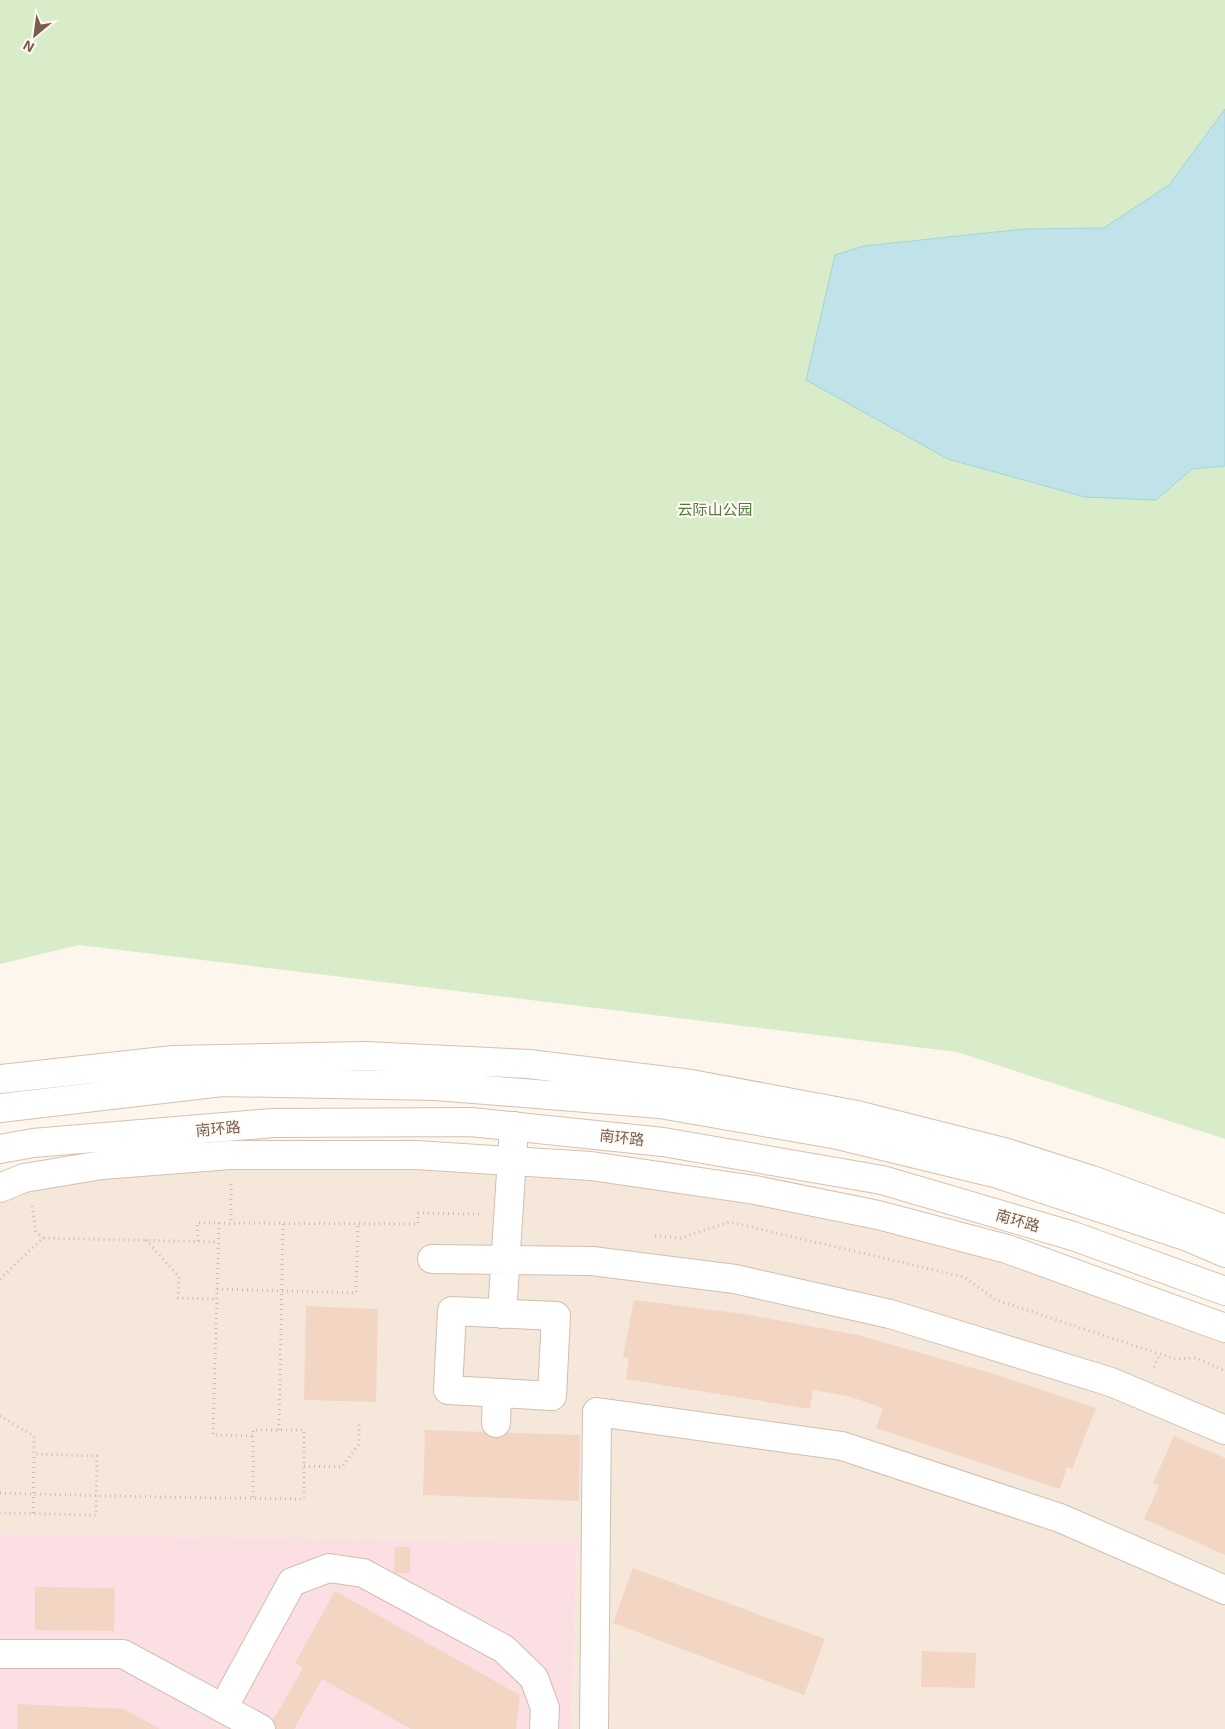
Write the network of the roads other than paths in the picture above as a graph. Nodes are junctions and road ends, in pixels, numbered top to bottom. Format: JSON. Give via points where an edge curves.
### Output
{"nodes":[{"id":1,"x":0,"y":1079,"type":"edge"},
{"id":2,"x":0,"y":1108,"type":"edge"},
{"id":3,"x":514,"y":1126,"type":"junction"},
{"id":4,"x":0,"y":1149,"type":"edge"},
{"id":5,"x":512,"y":1161,"type":"junction"},
{"id":6,"x":0,"y":1188,"type":"edge"},
{"id":7,"x":1225,"y":1229,"type":"edge"},
{"id":8,"x":1225,"y":1253,"type":"edge"},
{"id":9,"x":432,"y":1259,"type":"dead end"},
{"id":10,"x":505,"y":1260,"type":"junction"},
{"id":11,"x":1225,"y":1291,"type":"edge"},
{"id":12,"x":502,"y":1314,"type":"junction"},
{"id":13,"x":1225,"y":1328,"type":"edge"},
{"id":14,"x":497,"y":1393,"type":"junction"},
{"id":15,"x":496,"y":1423,"type":"dead end"},
{"id":16,"x":1225,"y":1430,"type":"edge"},
{"id":17,"x":1225,"y":1590,"type":"edge"},
{"id":18,"x":0,"y":1654,"type":"edge"},
{"id":19,"x":223,"y":1708,"type":"junction"},
{"id":20,"x":261,"y":1729,"type":"edge"},
{"id":21,"x":544,"y":1729,"type":"edge"},
{"id":22,"x":594,"y":1729,"type":"edge"}],
"edges":[{"from":1,"to":7,"type":"street","via":[[173,1060],[365,1056],[539,1066],[692,1084],[857,1115],[1004,1152],[1092,1180]]},
{"from":2,"to":8,"type":"street","via":[[222,1082],[436,1086],[660,1104],[833,1134],[998,1174],[1188,1237]]},
{"from":3,"to":4,"type":"street","name":"南环路","via":[[471,1122],[273,1123],[33,1143]]},
{"from":3,"to":5,"type":"street"},
{"from":3,"to":11,"type":"street","name":"南环路","via":[[664,1142],[882,1180],[1073,1236]]},
{"from":5,"to":6,"type":"street","via":[[416,1155],[230,1155],[102,1165],[24,1178]]},
{"from":5,"to":10,"type":"street"},
{"from":5,"to":13,"type":"street","via":[[590,1166],[756,1190],[878,1215],[1007,1249]]},
{"from":9,"to":10,"type":"street"},
{"from":10,"to":12,"type":"street"},
{"from":10,"to":16,"type":"street","via":[[592,1261],[735,1279],[890,1314],[1111,1382]]},
{"from":12,"to":14,"type":"street","via":[[452,1311],[448,1390]]},
{"from":12,"to":14,"type":"street","via":[[556,1316],[552,1396]]},
{"from":14,"to":15,"type":"street"},
{"from":17,"to":22,"type":"street","via":[[1060,1518],[842,1446],[598,1412]]},
{"from":18,"to":19,"type":"street","via":[[123,1654]]},
{"from":19,"to":20,"type":"street"},
{"from":19,"to":21,"type":"street","via":[[292,1582],[329,1568],[363,1573],[504,1649],[534,1678],[545,1708]]}]}
